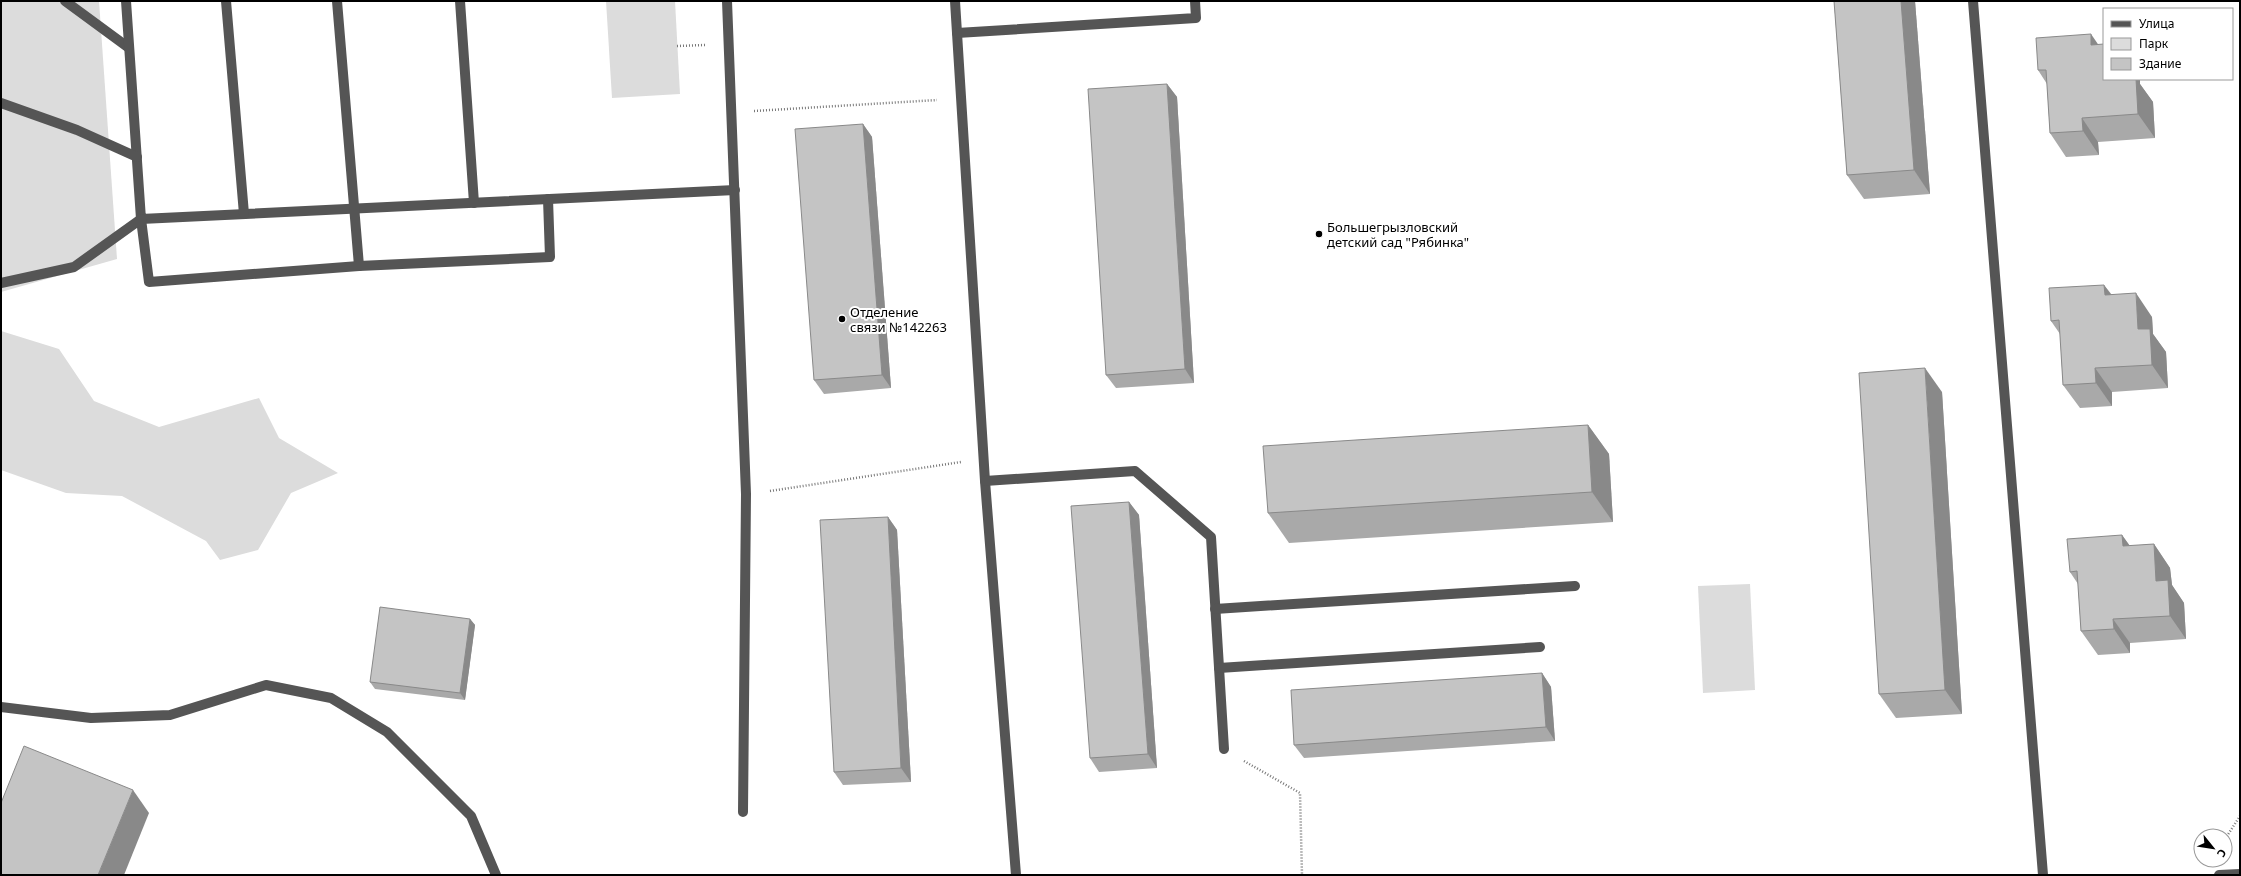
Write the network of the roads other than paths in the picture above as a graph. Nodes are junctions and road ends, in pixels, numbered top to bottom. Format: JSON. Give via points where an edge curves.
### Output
{"nodes":[{"id":1,"x":65,"y":1,"type":"edge"},
{"id":2,"x":126,"y":1,"type":"edge"},
{"id":3,"x":226,"y":1,"type":"edge"},
{"id":4,"x":337,"y":1,"type":"edge"},
{"id":5,"x":460,"y":1,"type":"edge"},
{"id":6,"x":727,"y":1,"type":"edge"},
{"id":7,"x":955,"y":1,"type":"edge"},
{"id":8,"x":1195,"y":1,"type":"edge"},
{"id":9,"x":1973,"y":1,"type":"edge"},
{"id":10,"x":957,"y":33,"type":"junction"},
{"id":11,"x":129,"y":48,"type":"junction"},
{"id":12,"x":1,"y":103,"type":"edge"},
{"id":13,"x":137,"y":157,"type":"junction"},
{"id":14,"x":735,"y":190,"type":"junction"},
{"id":15,"x":548,"y":199,"type":"junction"},
{"id":16,"x":474,"y":203,"type":"junction"},
{"id":17,"x":354,"y":209,"type":"junction"},
{"id":18,"x":244,"y":214,"type":"junction"},
{"id":19,"x":141,"y":219,"type":"junction"},
{"id":20,"x":359,"y":266,"type":"junction"},
{"id":21,"x":1,"y":283,"type":"edge"},
{"id":22,"x":985,"y":481,"type":"junction"},
{"id":23,"x":1575,"y":586,"type":"dead end"},
{"id":24,"x":1215,"y":609,"type":"junction"},
{"id":25,"x":1540,"y":647,"type":"dead end"},
{"id":26,"x":1219,"y":668,"type":"junction"},
{"id":27,"x":1,"y":706,"type":"edge"},
{"id":28,"x":1224,"y":750,"type":"road end"},
{"id":29,"x":743,"y":812,"type":"dead end"},
{"id":30,"x":2240,"y":874,"type":"edge"},
{"id":31,"x":496,"y":875,"type":"edge"},
{"id":32,"x":1016,"y":875,"type":"edge"},
{"id":33,"x":2043,"y":875,"type":"edge"},
{"id":34,"x":2219,"y":875,"type":"edge"}],
"edges":[{"from":1,"to":11,"type":"street"},
{"from":2,"to":11,"type":"street"},
{"from":3,"to":18,"type":"street"},
{"from":4,"to":17,"type":"street"},
{"from":5,"to":16,"type":"street"},
{"from":6,"to":14,"type":"street"},
{"from":7,"to":10,"type":"street"},
{"from":8,"to":10,"type":"street","via":[[1196,18]]},
{"from":9,"to":33,"type":"street"},
{"from":10,"to":22,"type":"street"},
{"from":11,"to":13,"type":"street"},
{"from":12,"to":13,"type":"street","via":[[77,130]]},
{"from":13,"to":19,"type":"street"},
{"from":14,"to":15,"type":"street"},
{"from":14,"to":29,"type":"street","via":[[746,494]]},
{"from":15,"to":16,"type":"street"},
{"from":15,"to":20,"type":"street","via":[[550,257]]},
{"from":16,"to":17,"type":"street"},
{"from":17,"to":18,"type":"street"},
{"from":17,"to":20,"type":"street"},
{"from":18,"to":19,"type":"street"},
{"from":19,"to":20,"type":"street","via":[[149,282]]},
{"from":19,"to":21,"type":"street","via":[[74,267]]},
{"from":22,"to":24,"type":"street","via":[[1135,471],[1211,537]]},
{"from":22,"to":32,"type":"street"},
{"from":23,"to":24,"type":"street"},
{"from":24,"to":26,"type":"street"},
{"from":25,"to":26,"type":"street"},
{"from":26,"to":28,"type":"street"},
{"from":27,"to":31,"type":"street","via":[[91,718],[170,716],[266,685],[331,698],[387,732],[471,816]]},
{"from":30,"to":34,"type":"street"}]}
